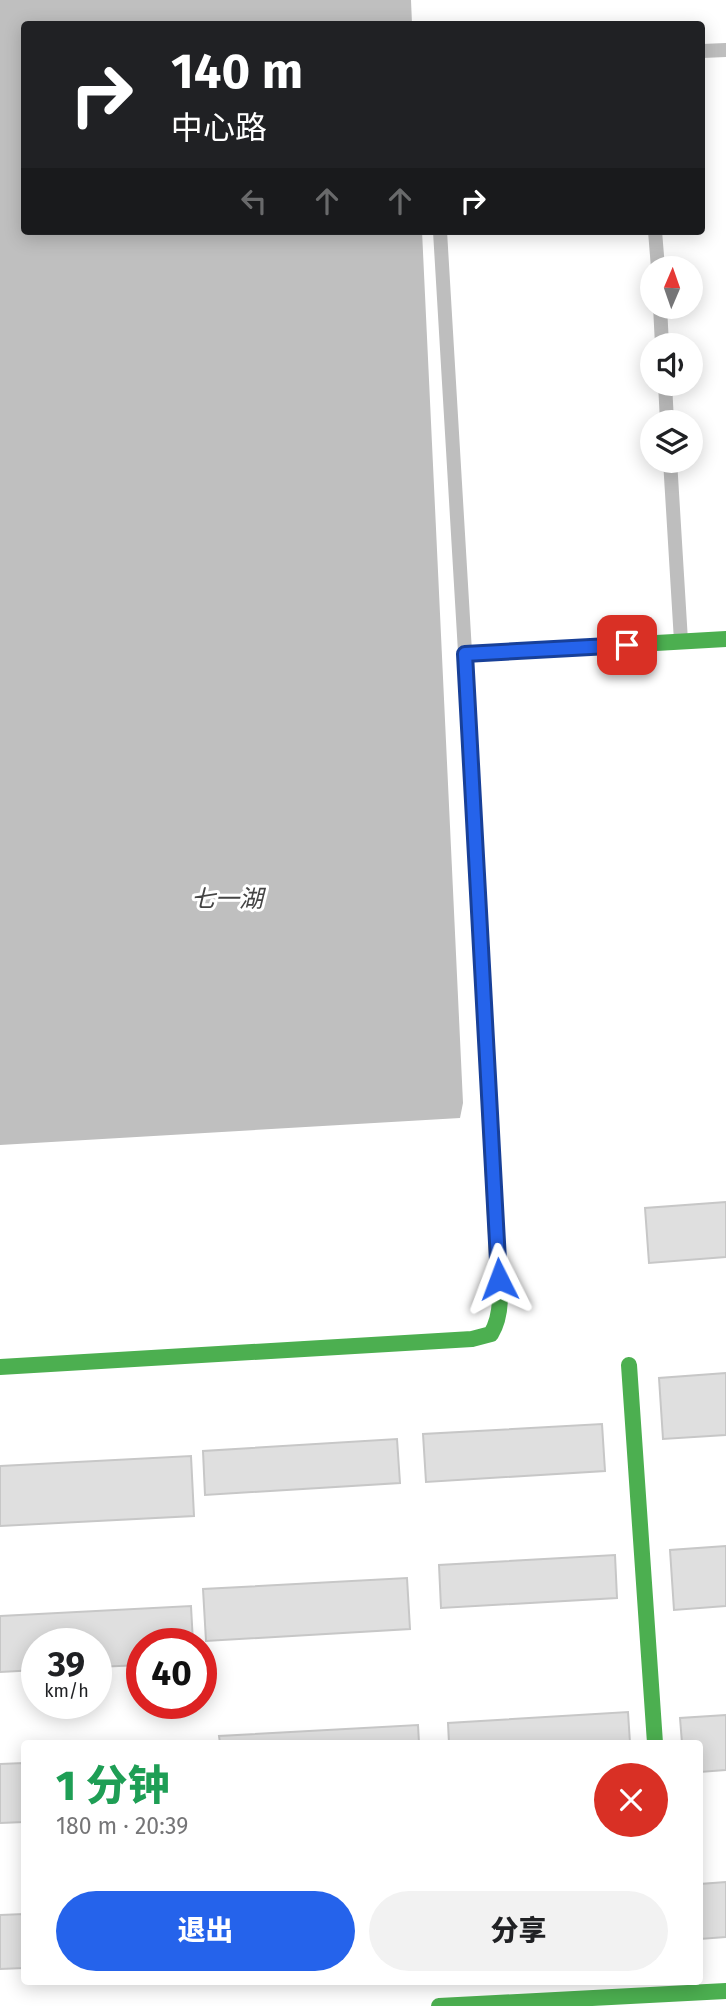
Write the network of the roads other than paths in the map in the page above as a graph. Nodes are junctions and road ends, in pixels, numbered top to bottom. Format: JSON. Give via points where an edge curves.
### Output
{"nodes":[{"id":1,"x":726,"y":50,"type":"edge"},
{"id":2,"x":705,"y":51,"type":"edge"},
{"id":3,"x":440,"y":235,"type":"edge"},
{"id":4,"x":655,"y":235,"type":"edge"},
{"id":5,"x":657,"y":256,"type":"edge"},
{"id":6,"x":671,"y":473,"type":"edge"},
{"id":7,"x":726,"y":639,"type":"edge"},
{"id":8,"x":681,"y":642,"type":"junction"},
{"id":9,"x":465,"y":654,"type":"junction"},
{"id":10,"x":629,"y":1365,"type":"dead end"},
{"id":11,"x":0,"y":1367,"type":"edge"},
{"id":12,"x":654,"y":1740,"type":"edge"},
{"id":13,"x":726,"y":1991,"type":"edge"},
{"id":14,"x":439,"y":2006,"type":"edge"}],
"edges":[{"from":1,"to":2,"type":"lane"},
{"from":3,"to":9,"type":"lane"},
{"from":4,"to":5,"type":"lane"},
{"from":6,"to":8,"type":"lane"},
{"from":7,"to":8,"type":"street"},
{"from":8,"to":9,"type":"street"},
{"from":9,"to":11,"type":"street","via":[[500,1306],[491,1334],[472,1339]]},
{"from":10,"to":12,"type":"street"},
{"from":13,"to":14,"type":"street"}]}
